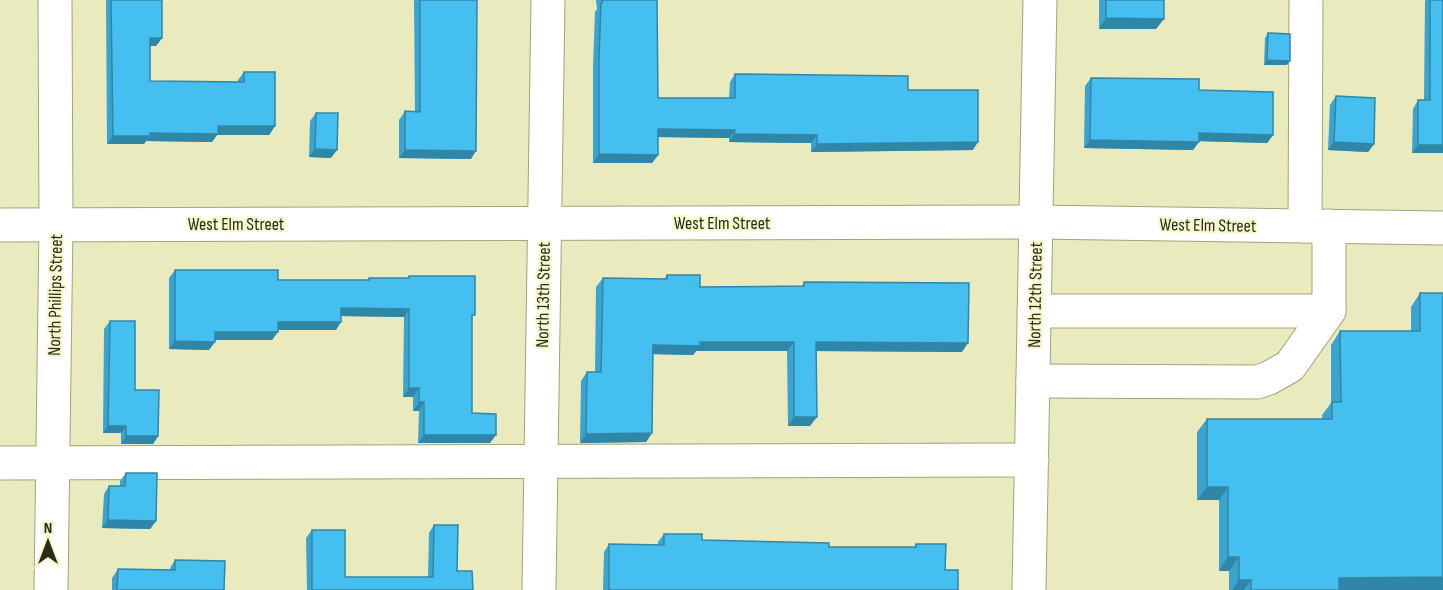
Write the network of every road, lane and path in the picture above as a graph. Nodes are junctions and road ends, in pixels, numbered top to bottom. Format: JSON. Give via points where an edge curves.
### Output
{"nodes":[{"id":1,"x":55,"y":0,"type":"edge"},
{"id":2,"x":548,"y":0,"type":"edge"},
{"id":3,"x":1040,"y":0,"type":"edge"},
{"id":4,"x":1306,"y":0,"type":"edge"},
{"id":5,"x":1036,"y":222,"type":"junction"},
{"id":6,"x":544,"y":223,"type":"junction"},
{"id":7,"x":0,"y":225,"type":"edge"},
{"id":8,"x":56,"y":225,"type":"junction"},
{"id":9,"x":1317,"y":226,"type":"junction"},
{"id":10,"x":1443,"y":228,"type":"edge"},
{"id":11,"x":1034,"y":311,"type":"junction"},
{"id":12,"x":1329,"y":311,"type":"junction"},
{"id":13,"x":1033,"y":381,"type":"junction"},
{"id":14,"x":1032,"y":460,"type":"junction"},
{"id":15,"x":0,"y":462,"type":"edge"},
{"id":16,"x":53,"y":463,"type":"junction"},
{"id":17,"x":541,"y":463,"type":"junction"},
{"id":18,"x":51,"y":590,"type":"edge"},
{"id":19,"x":539,"y":590,"type":"edge"},
{"id":20,"x":1029,"y":590,"type":"edge"}],
"edges":[{"from":1,"to":8,"type":"street","name":"North Phillips Street"},
{"from":2,"to":6,"type":"street","name":"North 13th Street"},
{"from":3,"to":5,"type":"street","name":"North 12th Street"},
{"from":4,"to":9,"type":"street"},
{"from":5,"to":6,"type":"street","name":"West Elm Street"},
{"from":5,"to":9,"type":"street","name":"West Elm Street"},
{"from":5,"to":11,"type":"street","name":"North 12th Street"},
{"from":6,"to":8,"type":"street","name":"West Elm Street"},
{"from":6,"to":17,"type":"street","name":"North 13th Street"},
{"from":7,"to":8,"type":"street","name":"West Elm Street"},
{"from":8,"to":16,"type":"street","name":"North Phillips Street"},
{"from":9,"to":10,"type":"street","name":"West Elm Street"},
{"from":9,"to":12,"type":"street"},
{"from":11,"to":12,"type":"street"},
{"from":11,"to":13,"type":"street","name":"North 12th Street"},
{"from":12,"to":13,"type":"street","via":[[1290,366],[1257,382]]},
{"from":13,"to":14,"type":"street","name":"North 12th Street"},
{"from":14,"to":17,"type":"street"},
{"from":14,"to":20,"type":"street","name":"North 12th Street"},
{"from":15,"to":16,"type":"street"},
{"from":16,"to":17,"type":"street"},
{"from":16,"to":18,"type":"street","name":"North Phillips Street"},
{"from":17,"to":19,"type":"street","name":"North 13th Street"}]}
